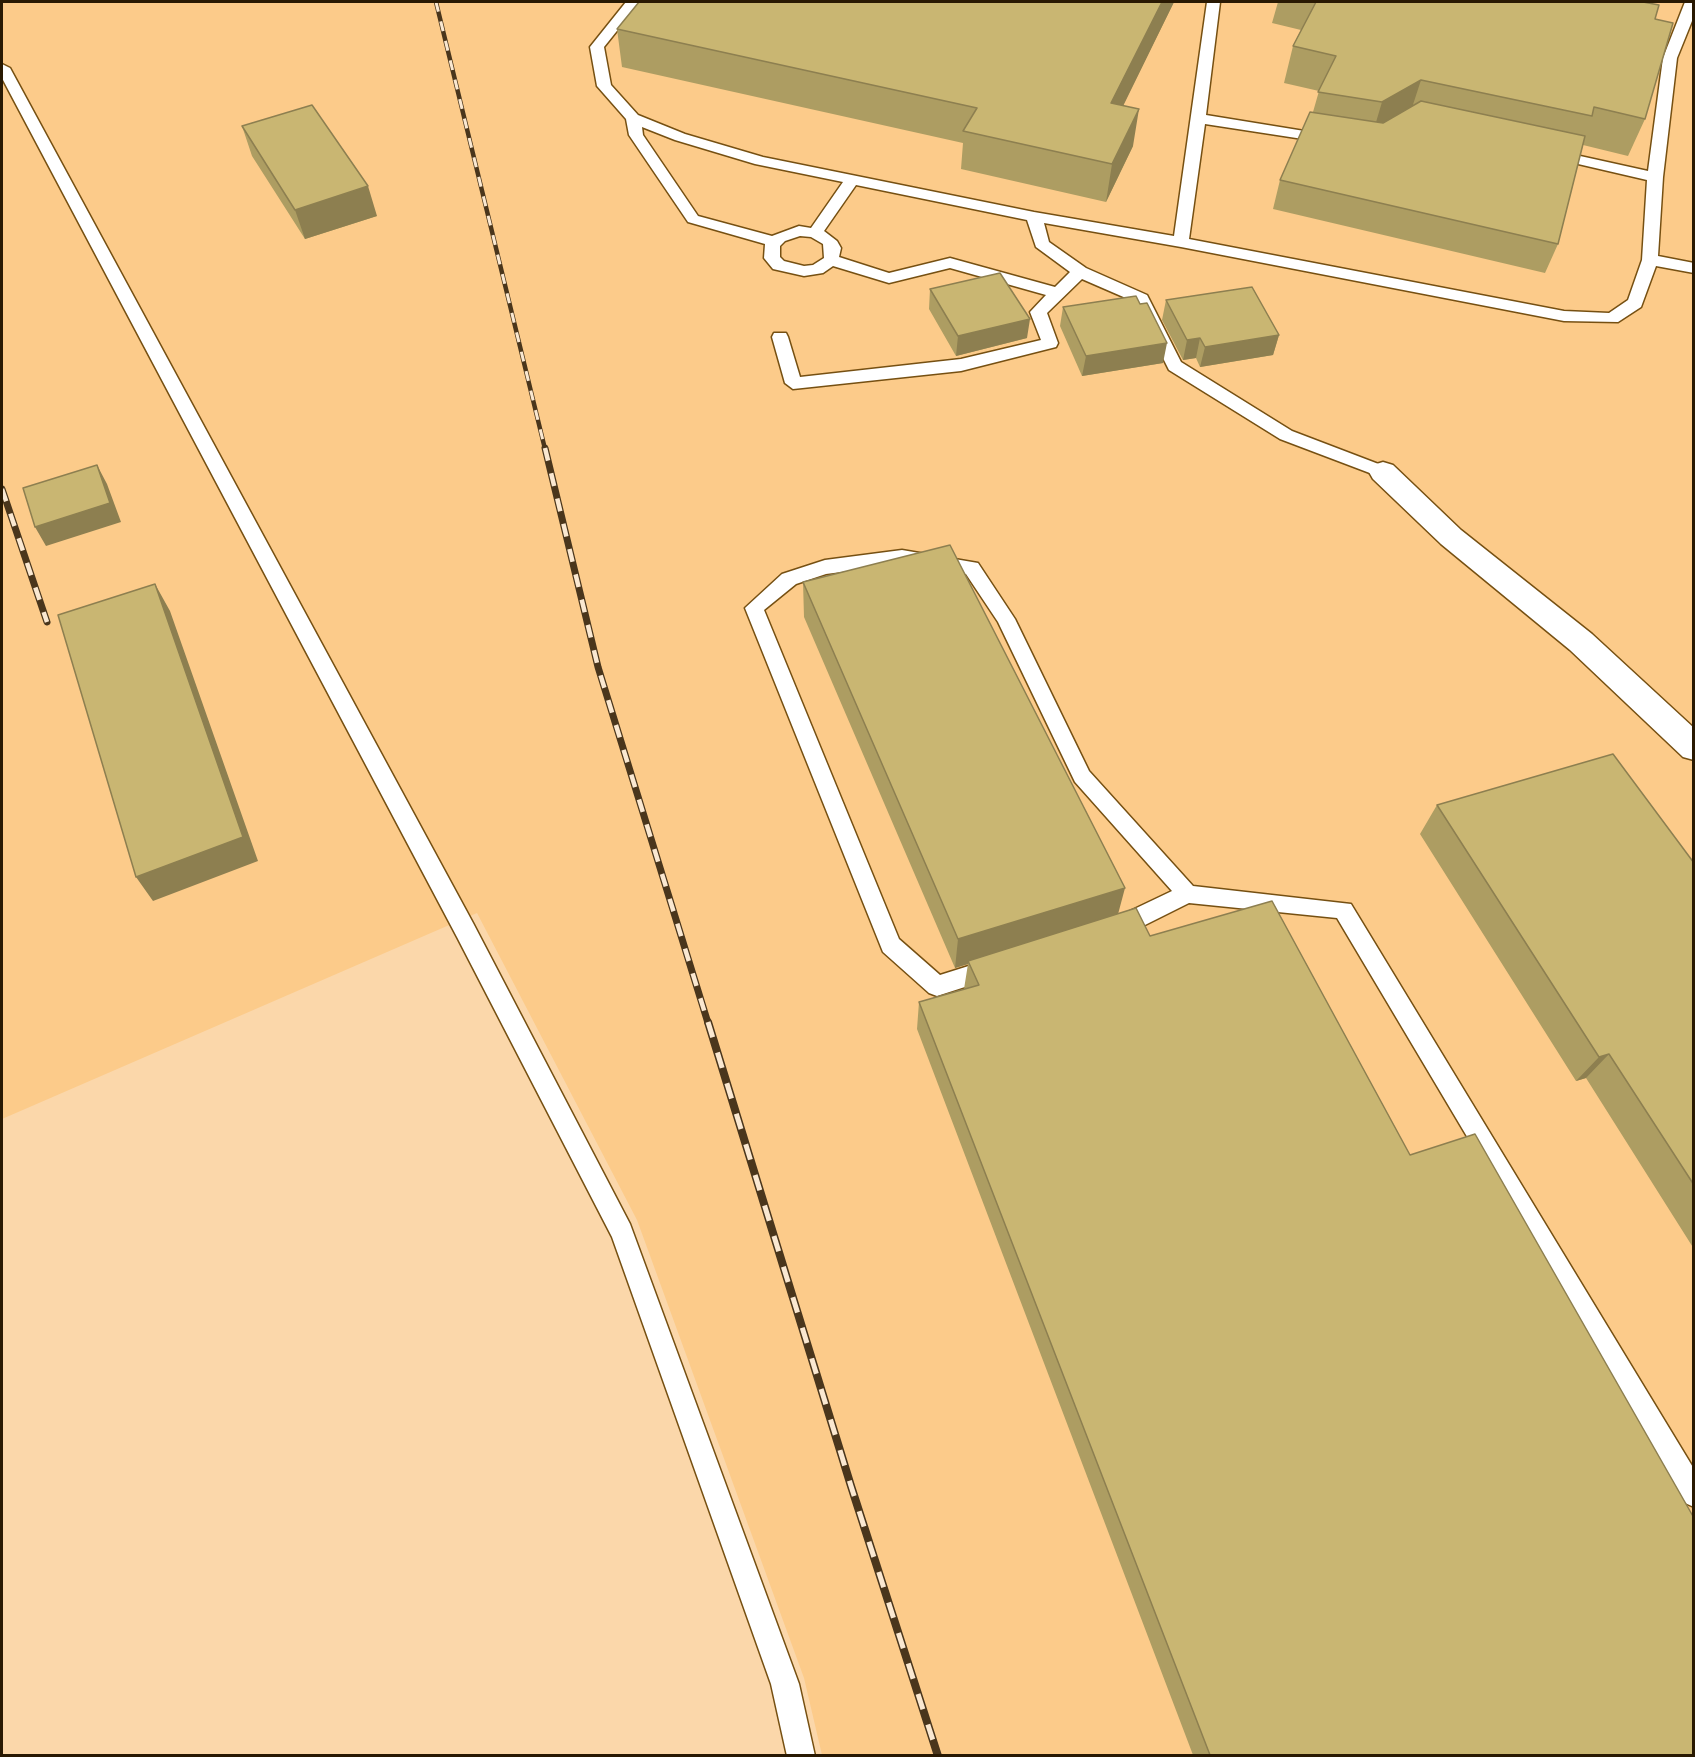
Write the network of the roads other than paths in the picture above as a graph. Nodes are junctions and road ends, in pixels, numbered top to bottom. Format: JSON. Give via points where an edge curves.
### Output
{"nodes":[{"id":1,"x":633,"y":2,"type":"edge"},
{"id":2,"x":1215,"y":2,"type":"edge"},
{"id":3,"x":1692,"y":2,"type":"edge"},
{"id":4,"x":3,"y":68,"type":"edge"},
{"id":5,"x":633,"y":118,"type":"junction"},
{"id":6,"x":1197,"y":118,"type":"junction"},
{"id":7,"x":1338,"y":141,"type":"edge"},
{"id":8,"x":1543,"y":152,"type":"edge"},
{"id":9,"x":1655,"y":177,"type":"junction"},
{"id":10,"x":852,"y":180,"type":"junction"},
{"id":11,"x":1034,"y":217,"type":"junction"},
{"id":12,"x":815,"y":233,"type":"junction"},
{"id":13,"x":774,"y":242,"type":"junction"},
{"id":14,"x":1181,"y":242,"type":"junction"},
{"id":15,"x":831,"y":260,"type":"junction"},
{"id":16,"x":1650,"y":260,"type":"junction"},
{"id":17,"x":1694,"y":268,"type":"edge"},
{"id":18,"x":1080,"y":272,"type":"junction"},
{"id":19,"x":1058,"y":293,"type":"junction"},
{"id":20,"x":780,"y":337,"type":"dead end"},
{"id":21,"x":1383,"y":472,"type":"joint"},
{"id":22,"x":1694,"y":748,"type":"edge"},
{"id":23,"x":1187,"y":894,"type":"junction"},
{"id":24,"x":1092,"y":936,"type":"edge"},
{"id":25,"x":1015,"y":961,"type":"edge"},
{"id":26,"x":1694,"y":1494,"type":"edge"},
{"id":27,"x":801,"y":1755,"type":"edge"}],
"edges":[{"from":1,"to":5,"type":"lane","via":[[597,47],[604,86]]},
{"from":2,"to":6,"type":"lane"},
{"from":3,"to":9,"type":"lane","via":[[1671,36]]},
{"from":4,"to":27,"type":"lane","via":[[622,1232],[785,1684]]},
{"from":5,"to":10,"type":"lane","via":[[760,161]]},
{"from":5,"to":13,"type":"lane","via":[[636,135],[693,219]]},
{"from":6,"to":7,"type":"lane"},
{"from":6,"to":14,"type":"lane"},
{"from":8,"to":9,"type":"lane"},
{"from":9,"to":16,"type":"lane"},
{"from":10,"to":11,"type":"lane"},
{"from":10,"to":12,"type":"lane"},
{"from":11,"to":14,"type":"lane"},
{"from":11,"to":18,"type":"lane","via":[[1042,244]]},
{"from":12,"to":13,"type":"lane","via":[[788,234]]},
{"from":12,"to":15,"type":"lane","via":[[829,241],[833,248]]},
{"from":13,"to":15,"type":"lane","via":[[772,258],[790,270],[817,269]]},
{"from":14,"to":16,"type":"lane","via":[[1564,316],[1612,318],[1635,303]]},
{"from":15,"to":19,"type":"lane","via":[[889,278],[950,262]]},
{"from":16,"to":17,"type":"lane"},
{"from":18,"to":19,"type":"lane"},
{"from":18,"to":21,"type":"lane","via":[[1141,299],[1175,366],[1286,435]]},
{"from":19,"to":20,"type":"lane","via":[[1038,312],[1050,343],[962,365],[793,383]]},
{"from":21,"to":22,"type":"street","via":[[1451,537],[1581,642]]},
{"from":23,"to":24,"type":"lane","via":[[1126,926]]},
{"from":23,"to":25,"type":"lane","via":[[1082,776],[1006,619],[972,568],[902,557],[825,567],[789,579],[754,608],[891,945],[937,986]]},
{"from":23,"to":26,"type":"lane","via":[[1343,910]]}]}
